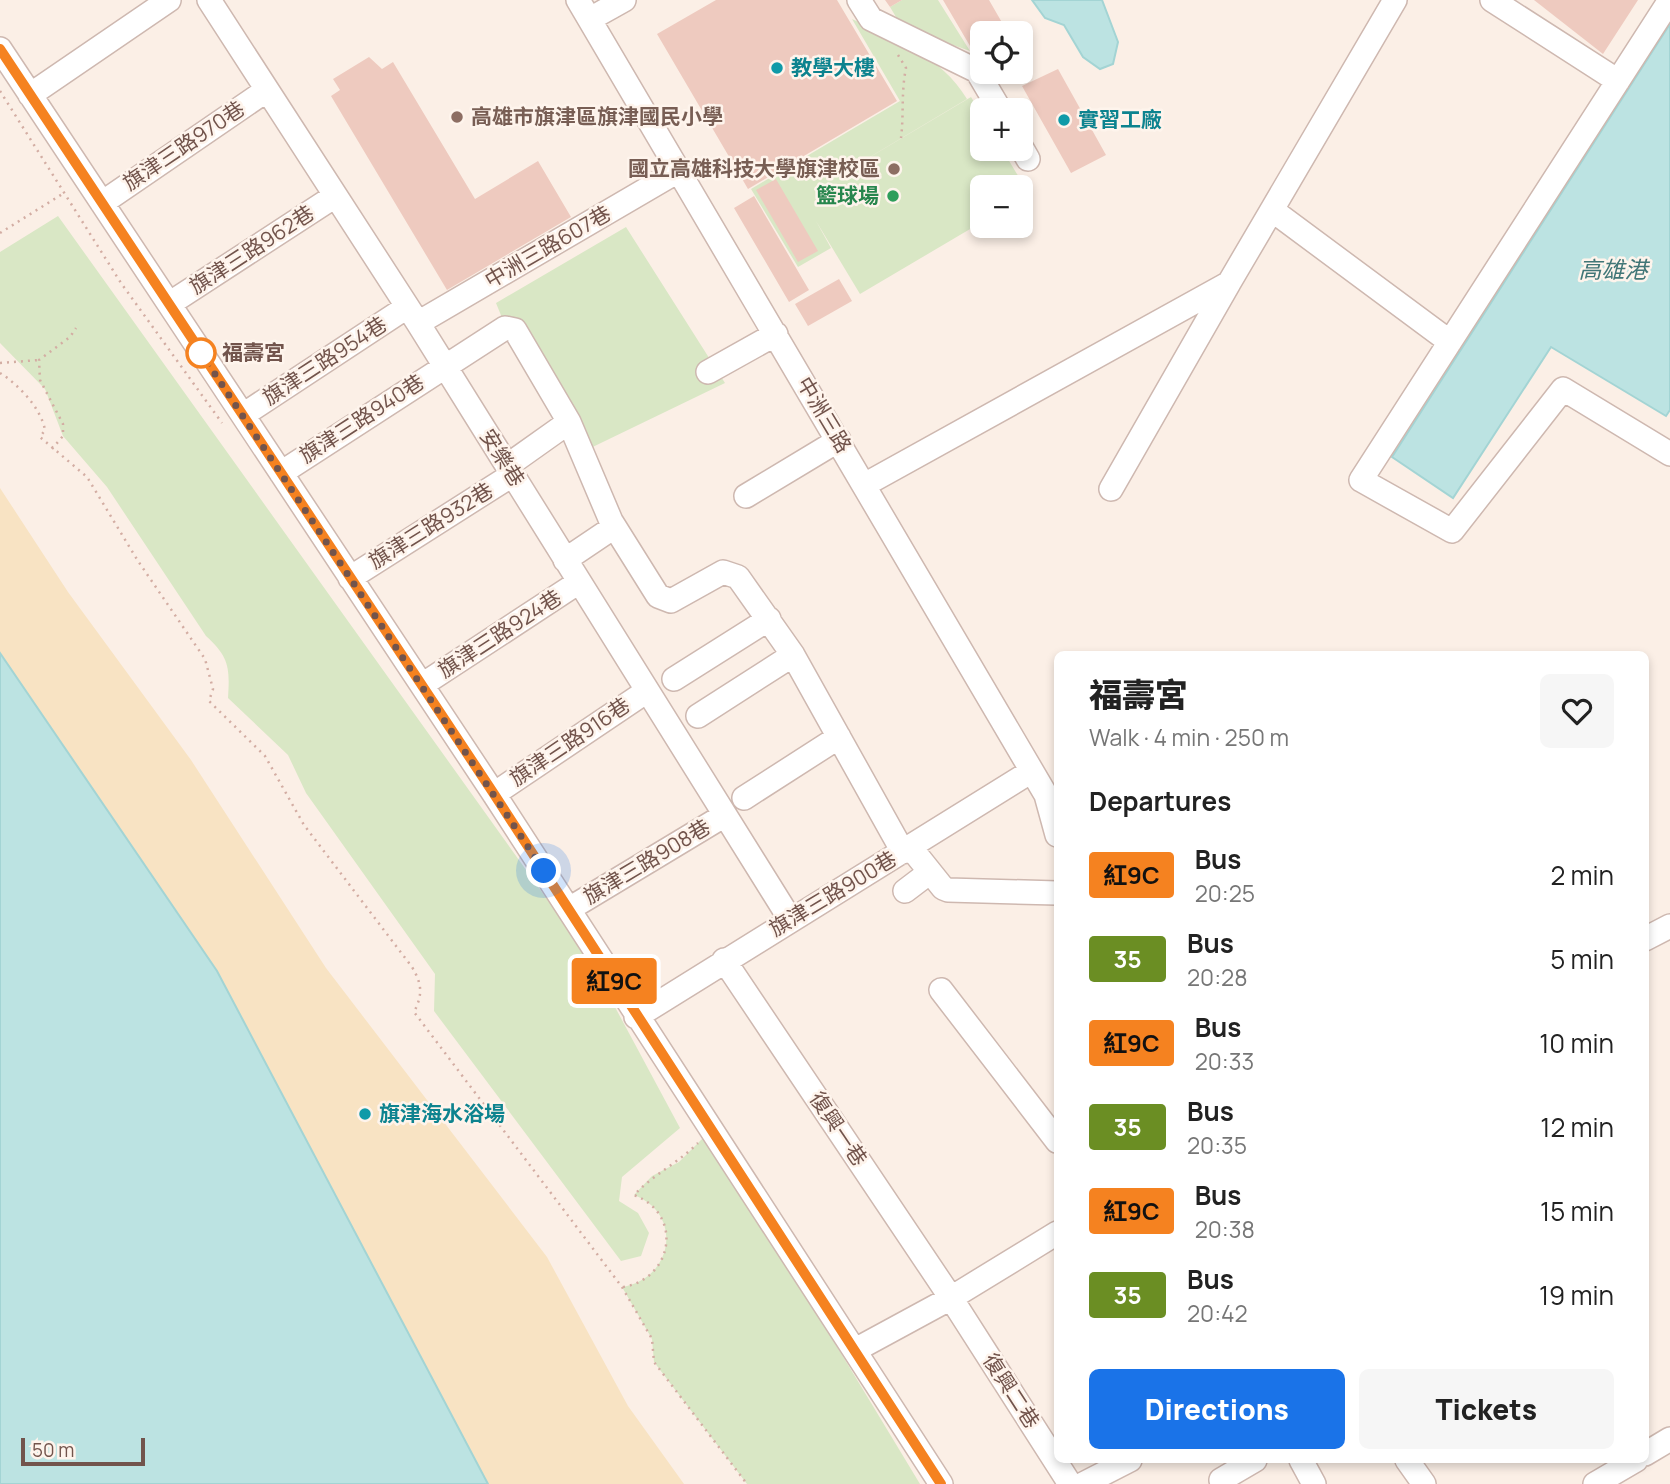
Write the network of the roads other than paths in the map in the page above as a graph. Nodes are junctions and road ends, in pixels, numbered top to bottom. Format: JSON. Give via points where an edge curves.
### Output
{"nodes":[{"id":1,"x":169,"y":0,"type":"edge"},
{"id":2,"x":209,"y":0,"type":"edge"},
{"id":3,"x":624,"y":0,"type":"edge"},
{"id":4,"x":859,"y":0,"type":"edge"},
{"id":5,"x":1395,"y":0,"type":"edge"},
{"id":6,"x":1492,"y":0,"type":"edge"},
{"id":7,"x":1670,"y":0,"type":"edge"},
{"id":8,"x":584,"y":10,"type":"edge"},
{"id":9,"x":0,"y":49,"type":"edge"},
{"id":10,"x":1618,"y":82,"type":"junction"},
{"id":11,"x":267,"y":90,"type":"junction"},
{"id":12,"x":30,"y":95,"type":"junction"},
{"id":13,"x":993,"y":98,"type":"edge"},
{"id":14,"x":678,"y":171,"type":"junction"},
{"id":15,"x":335,"y":196,"type":"junction"},
{"id":16,"x":102,"y":203,"type":"junction"},
{"id":17,"x":1272,"y":210,"type":"junction"},
{"id":18,"x":1229,"y":283,"type":"junction"},
{"id":19,"x":169,"y":304,"type":"junction"},
{"id":20,"x":413,"y":315,"type":"junction"},
{"id":21,"x":776,"y":334,"type":"junction"},
{"id":22,"x":1450,"y":342,"type":"junction"},
{"id":23,"x":444,"y":365,"type":"junction"},
{"id":24,"x":708,"y":372,"type":"dead end"},
{"id":25,"x":243,"y":415,"type":"junction"},
{"id":26,"x":569,"y":422,"type":"junction"},
{"id":27,"x":839,"y":440,"type":"junction"},
{"id":28,"x":1670,"y":454,"type":"edge"},
{"id":29,"x":509,"y":471,"type":"junction"},
{"id":30,"x":281,"y":472,"type":"junction"},
{"id":31,"x":866,"y":484,"type":"junction"},
{"id":32,"x":1111,"y":489,"type":"dead end"},
{"id":33,"x":746,"y":496,"type":"dead end"},
{"id":34,"x":614,"y":527,"type":"junction"},
{"id":35,"x":565,"y":560,"type":"junction"},
{"id":36,"x":350,"y":578,"type":"junction"},
{"id":37,"x":579,"y":582,"type":"junction"},
{"id":38,"x":769,"y":619,"type":"junction"},
{"id":39,"x":793,"y":655,"type":"junction"},
{"id":40,"x":674,"y":679,"type":"dead end"},
{"id":41,"x":422,"y":685,"type":"junction"},
{"id":42,"x":647,"y":691,"type":"junction"},
{"id":43,"x":698,"y":716,"type":"dead end"},
{"id":44,"x":839,"y":737,"type":"junction"},
{"id":45,"x":1030,"y":772,"type":"junction"},
{"id":46,"x":494,"y":794,"type":"junction"},
{"id":47,"x":744,"y":797,"type":"dead end"},
{"id":48,"x":725,"y":815,"type":"junction"},
{"id":49,"x":1054,"y":824,"type":"edge"},
{"id":50,"x":907,"y":850,"type":"junction"},
{"id":51,"x":930,"y":872,"type":"junction"},
{"id":52,"x":905,"y":891,"type":"dead end"},
{"id":53,"x":1054,"y":893,"type":"edge"},
{"id":54,"x":569,"y":909,"type":"junction"},
{"id":55,"x":790,"y":919,"type":"junction"},
{"id":56,"x":1670,"y":926,"type":"edge"},
{"id":57,"x":1649,"y":937,"type":"edge"},
{"id":58,"x":724,"y":960,"type":"junction"},
{"id":59,"x":941,"y":990,"type":"dead end"},
{"id":60,"x":636,"y":1017,"type":"junction"},
{"id":61,"x":1054,"y":1137,"type":"edge"},
{"id":62,"x":1054,"y":1235,"type":"edge"},
{"id":63,"x":951,"y":1298,"type":"junction"},
{"id":64,"x":857,"y":1349,"type":"junction"},
{"id":65,"x":1670,"y":1439,"type":"edge"},
{"id":66,"x":1649,"y":1452,"type":"edge"},
{"id":67,"x":1054,"y":1459,"type":"edge"},
{"id":68,"x":1057,"y":1463,"type":"edge"},
{"id":69,"x":1124,"y":1463,"type":"edge"},
{"id":70,"x":1250,"y":1463,"type":"edge"},
{"id":71,"x":1303,"y":1463,"type":"edge"},
{"id":72,"x":1409,"y":1463,"type":"edge"},
{"id":73,"x":1631,"y":1463,"type":"edge"},
{"id":74,"x":1221,"y":1480,"type":"dead end"},
{"id":75,"x":941,"y":1484,"type":"edge"},
{"id":76,"x":1070,"y":1484,"type":"edge"},
{"id":77,"x":1083,"y":1484,"type":"edge"},
{"id":78,"x":1314,"y":1484,"type":"edge"},
{"id":79,"x":1424,"y":1484,"type":"edge"},
{"id":80,"x":1595,"y":1484,"type":"edge"}],
"edges":[{"from":1,"to":12,"type":"street"},
{"from":2,"to":11,"type":"street","name":"安樂巷"},
{"from":3,"to":8,"type":"street"},
{"from":4,"to":13,"type":"street","via":[[871,19],[977,71]]},
{"from":5,"to":17,"type":"street"},
{"from":6,"to":10,"type":"street"},
{"from":7,"to":10,"type":"street"},
{"from":8,"to":14,"type":"street","name":"中洲三路"},
{"from":9,"to":12,"type":"street"},
{"from":10,"to":22,"type":"street"},
{"from":11,"to":15,"type":"street","name":"安樂巷"},
{"from":11,"to":16,"type":"street","name":"旗津三路970巷"},
{"from":12,"to":16,"type":"street"},
{"from":14,"to":20,"type":"street","name":"中洲三路607巷"},
{"from":14,"to":21,"type":"street","name":"中洲三路"},
{"from":15,"to":19,"type":"street","name":"旗津三路962巷"},
{"from":15,"to":20,"type":"street","name":"安樂巷"},
{"from":16,"to":19,"type":"street"},
{"from":17,"to":18,"type":"street"},
{"from":17,"to":22,"type":"street"},
{"from":18,"to":31,"type":"street"},
{"from":18,"to":32,"type":"street"},
{"from":19,"to":25,"type":"street"},
{"from":20,"to":23,"type":"street","name":"安樂巷"},
{"from":20,"to":25,"type":"street","name":"旗津三路954巷"},
{"from":21,"to":24,"type":"street"},
{"from":21,"to":27,"type":"street","name":"中洲三路"},
{"from":22,"to":28,"type":"street","via":[[1361,480],[1452,531],[1563,389]]},
{"from":23,"to":26,"type":"street","name":"旗津三路940巷","via":[[511,328]]},
{"from":23,"to":29,"type":"street","name":"安樂巷"},
{"from":23,"to":30,"type":"street","name":"旗津三路940巷"},
{"from":25,"to":30,"type":"street"},
{"from":26,"to":29,"type":"street","name":"旗津三路932巷"},
{"from":26,"to":34,"type":"street"},
{"from":27,"to":31,"type":"street","name":"中洲三路"},
{"from":27,"to":33,"type":"street"},
{"from":29,"to":35,"type":"street","name":"安樂巷"},
{"from":29,"to":36,"type":"street","name":"旗津三路932巷"},
{"from":30,"to":36,"type":"street"},
{"from":31,"to":45,"type":"street","name":"中洲三路"},
{"from":34,"to":35,"type":"street"},
{"from":34,"to":38,"type":"street","via":[[665,601],[731,572]]},
{"from":35,"to":37,"type":"street","name":"安樂巷"},
{"from":36,"to":41,"type":"street"},
{"from":37,"to":41,"type":"street","name":"旗津三路924巷"},
{"from":37,"to":42,"type":"street","name":"安樂巷"},
{"from":38,"to":39,"type":"street"},
{"from":38,"to":40,"type":"street"},
{"from":39,"to":43,"type":"street"},
{"from":39,"to":44,"type":"street"},
{"from":41,"to":46,"type":"street"},
{"from":42,"to":46,"type":"street","name":"旗津三路916巷"},
{"from":42,"to":48,"type":"street","name":"安樂巷"},
{"from":44,"to":47,"type":"street"},
{"from":44,"to":50,"type":"street"},
{"from":45,"to":49,"type":"street","name":"中洲三路","via":[[1046,795]]},
{"from":45,"to":50,"type":"street","name":"旗津三路900巷"},
{"from":46,"to":54,"type":"street"},
{"from":48,"to":54,"type":"street","name":"旗津三路908巷"},
{"from":48,"to":55,"type":"street","name":"安樂巷"},
{"from":50,"to":51,"type":"street"},
{"from":50,"to":55,"type":"street","name":"旗津三路900巷"},
{"from":51,"to":52,"type":"street"},
{"from":51,"to":53,"type":"street","via":[[943,888],[954,892]]},
{"from":54,"to":60,"type":"street"},
{"from":55,"to":58,"type":"street","name":"旗津三路900巷"},
{"from":56,"to":57,"type":"street"},
{"from":58,"to":60,"type":"street","name":"旗津三路900巷"},
{"from":58,"to":63,"type":"street","name":"復興一巷"},
{"from":59,"to":61,"type":"street"},
{"from":60,"to":64,"type":"street"},
{"from":62,"to":63,"type":"street"},
{"from":63,"to":64,"type":"street"},
{"from":63,"to":67,"type":"street","name":"復興二巷"},
{"from":64,"to":75,"type":"street"},
{"from":65,"to":66,"type":"street"},
{"from":68,"to":76,"type":"street","name":"復興二巷"},
{"from":69,"to":77,"type":"street"},
{"from":70,"to":74,"type":"street"},
{"from":71,"to":78,"type":"street"},
{"from":72,"to":79,"type":"street"},
{"from":73,"to":80,"type":"street"}]}
